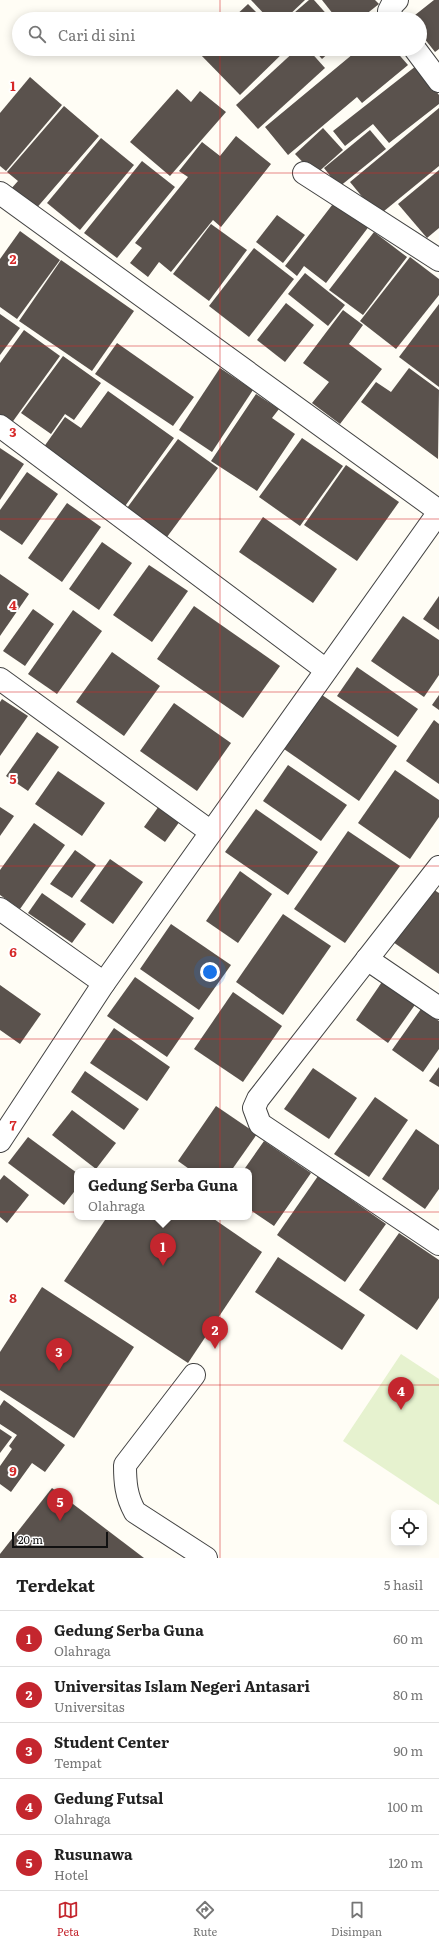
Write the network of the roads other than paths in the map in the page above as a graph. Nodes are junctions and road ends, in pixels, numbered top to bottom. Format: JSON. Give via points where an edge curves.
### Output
{"nodes":[{"id":1,"x":398,"y":0,"type":"edge"},
{"id":2,"x":390,"y":12,"type":"edge"},
{"id":3,"x":420,"y":56,"type":"edge"},
{"id":4,"x":439,"y":81,"type":"edge"},
{"id":5,"x":304,"y":173,"type":"dead end"},
{"id":6,"x":0,"y":193,"type":"edge"},
{"id":7,"x":439,"y":260,"type":"edge"},
{"id":8,"x":0,"y":426,"type":"edge"},
{"id":9,"x":439,"y":512,"type":"edge"},
{"id":10,"x":326,"y":670,"type":"junction"},
{"id":11,"x":0,"y":679,"type":"edge"},
{"id":12,"x":211,"y":832,"type":"junction"},
{"id":13,"x":439,"y":867,"type":"edge"},
{"id":14,"x":0,"y":909,"type":"edge"},
{"id":15,"x":368,"y":959,"type":"junction"},
{"id":16,"x":104,"y":983,"type":"junction"},
{"id":17,"x":439,"y":1008,"type":"edge"},
{"id":18,"x":0,"y":1141,"type":"edge"},
{"id":19,"x":439,"y":1244,"type":"edge"},
{"id":20,"x":194,"y":1375,"type":"dead end"},
{"id":21,"x":206,"y":1558,"type":"edge"}],
"edges":[{"from":1,"to":2,"type":"street","via":[[392,5]]},
{"from":3,"to":4,"type":"street"},
{"from":5,"to":7,"type":"street"},
{"from":6,"to":9,"type":"street"},
{"from":8,"to":10,"type":"street"},
{"from":9,"to":10,"type":"street"},
{"from":10,"to":12,"type":"street"},
{"from":11,"to":12,"type":"street"},
{"from":12,"to":16,"type":"street"},
{"from":13,"to":15,"type":"street"},
{"from":14,"to":16,"type":"street"},
{"from":15,"to":17,"type":"street"},
{"from":15,"to":19,"type":"street","via":[[258,1099],[254,1108],[260,1124]]},
{"from":16,"to":18,"type":"street"},
{"from":20,"to":21,"type":"street","via":[[125,1465],[125,1482],[128,1501],[135,1512]]}]}
